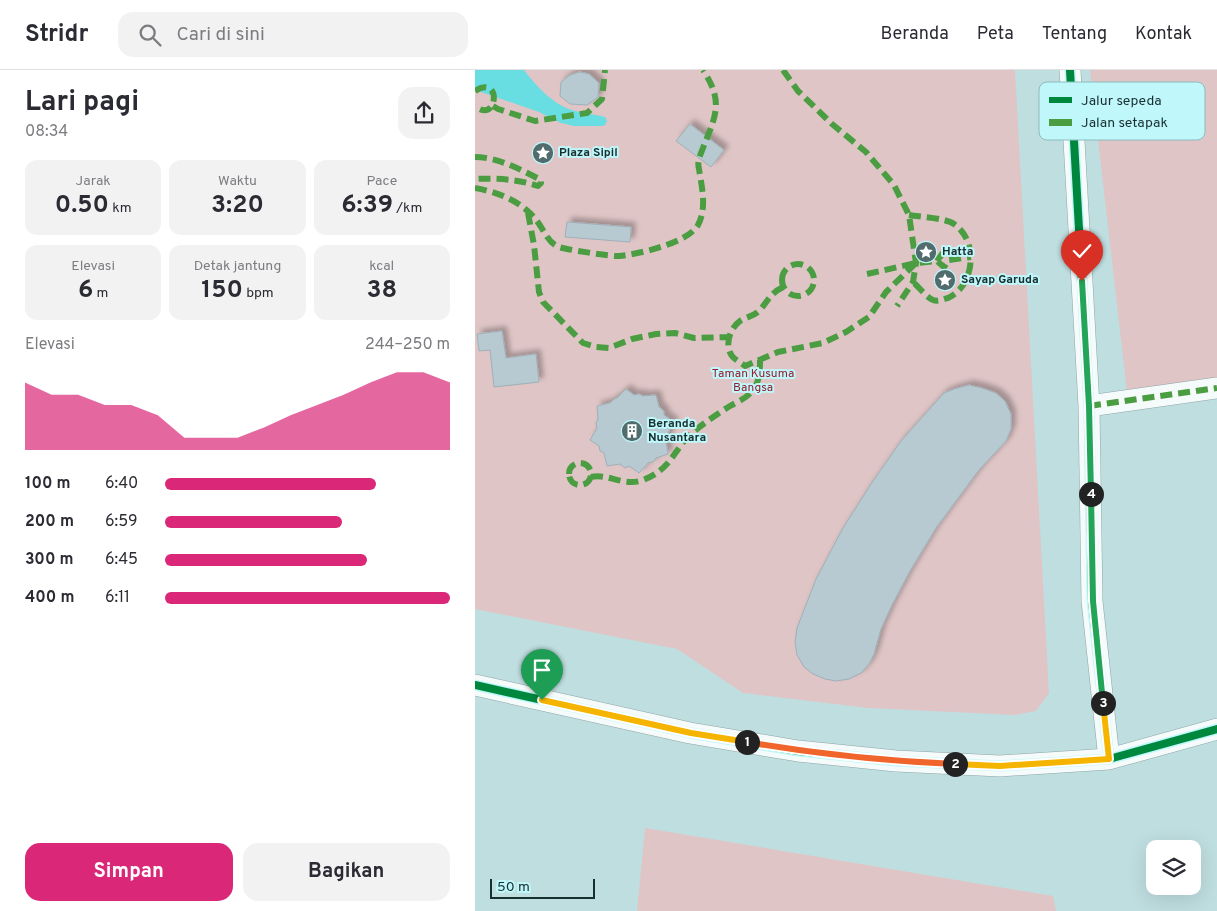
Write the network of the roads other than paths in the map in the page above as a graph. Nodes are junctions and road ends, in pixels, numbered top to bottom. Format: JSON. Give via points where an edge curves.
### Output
{"nodes":[{"id":1,"x":1075,"y":140,"type":"edge"},
{"id":2,"x":1217,"y":388,"type":"edge"},
{"id":3,"x":1089,"y":406,"type":"junction"},
{"id":4,"x":475,"y":685,"type":"edge"},
{"id":5,"x":1217,"y":729,"type":"edge"},
{"id":6,"x":1109,"y":759,"type":"junction"}],
"edges":[{"from":1,"to":3,"type":"street"},
{"from":2,"to":3,"type":"street"},
{"from":3,"to":6,"type":"street","via":[[1093,601]]},
{"from":4,"to":6,"type":"street","via":[[691,733],[798,751],[896,761],[1000,766]]},
{"from":5,"to":6,"type":"street"}]}
